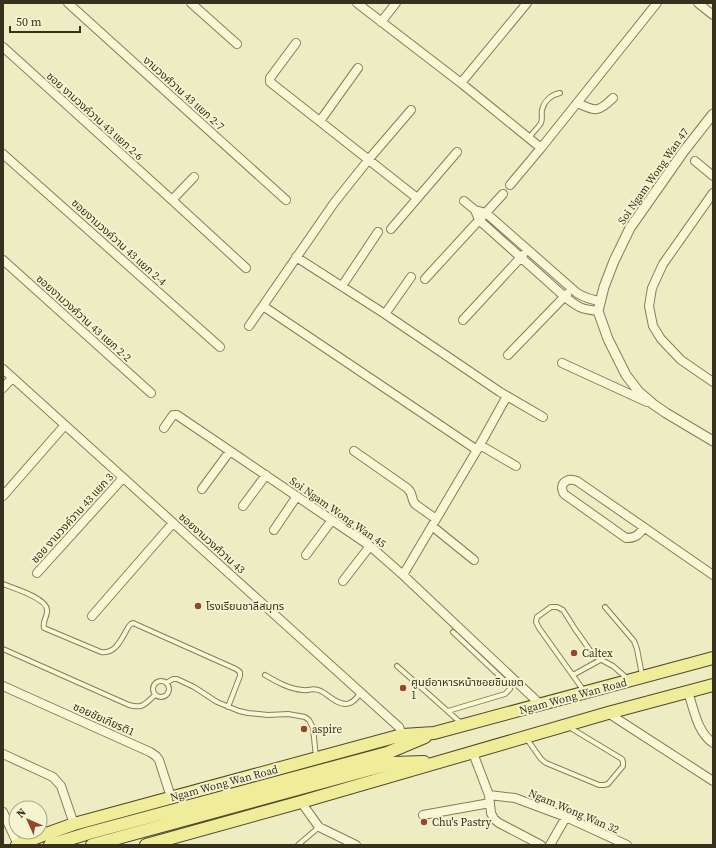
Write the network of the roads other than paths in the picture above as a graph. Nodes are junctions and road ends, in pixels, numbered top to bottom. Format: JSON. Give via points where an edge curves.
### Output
{"nodes":[{"id":1,"x":68,"y":3,"type":"edge"},
{"id":2,"x":191,"y":3,"type":"edge"},
{"id":3,"x":357,"y":3,"type":"edge"},
{"id":4,"x":396,"y":3,"type":"edge"},
{"id":5,"x":526,"y":3,"type":"edge"},
{"id":6,"x":657,"y":3,"type":"edge"},
{"id":7,"x":698,"y":3,"type":"edge"},
{"id":8,"x":713,"y":15,"type":"edge"},
{"id":9,"x":381,"y":22,"type":"junction"},
{"id":10,"x":296,"y":43,"type":"dead end"},
{"id":11,"x":238,"y":44,"type":"dead end"},
{"id":12,"x":3,"y":47,"type":"edge"},
{"id":13,"x":358,"y":68,"type":"dead end"},
{"id":14,"x":461,"y":83,"type":"junction"},
{"id":15,"x":560,"y":93,"type":"dead end"},
{"id":16,"x":613,"y":98,"type":"dead end"},
{"id":17,"x":578,"y":103,"type":"junction"},
{"id":18,"x":411,"y":110,"type":"dead end"},
{"id":19,"x":713,"y":114,"type":"edge"},
{"id":20,"x":320,"y":121,"type":"junction"},
{"id":21,"x":529,"y":138,"type":"junction"},
{"id":22,"x":541,"y":148,"type":"junction"},
{"id":23,"x":457,"y":152,"type":"dead end"},
{"id":24,"x":3,"y":154,"type":"edge"},
{"id":25,"x":369,"y":159,"type":"junction"},
{"id":26,"x":695,"y":161,"type":"dead end"},
{"id":27,"x":713,"y":176,"type":"edge"},
{"id":28,"x":194,"y":178,"type":"dead end"},
{"id":29,"x":510,"y":185,"type":"dead end"},
{"id":30,"x":713,"y":193,"type":"edge"},
{"id":31,"x":503,"y":194,"type":"dead end"},
{"id":32,"x":418,"y":198,"type":"junction"},
{"id":33,"x":172,"y":200,"type":"junction"},
{"id":34,"x":286,"y":200,"type":"dead end"},
{"id":35,"x":464,"y":201,"type":"dead end"},
{"id":36,"x":475,"y":210,"type":"junction"},
{"id":37,"x":486,"y":213,"type":"junction"},
{"id":38,"x":479,"y":220,"type":"junction"},
{"id":39,"x":391,"y":229,"type":"dead end"},
{"id":40,"x":378,"y":232,"type":"dead end"},
{"id":41,"x":527,"y":250,"type":"junction"},
{"id":42,"x":296,"y":257,"type":"junction"},
{"id":43,"x":521,"y":258,"type":"junction"},
{"id":44,"x":3,"y":260,"type":"edge"},
{"id":45,"x":246,"y":268,"type":"dead end"},
{"id":46,"x":411,"y":277,"type":"dead end"},
{"id":47,"x":425,"y":278,"type":"dead end"},
{"id":48,"x":342,"y":286,"type":"junction"},
{"id":49,"x":572,"y":289,"type":"junction"},
{"id":50,"x":565,"y":297,"type":"junction"},
{"id":51,"x":263,"y":306,"type":"junction"},
{"id":52,"x":599,"y":306,"type":"junction"},
{"id":53,"x":385,"y":314,"type":"junction"},
{"id":54,"x":463,"y":320,"type":"dead end"},
{"id":55,"x":249,"y":326,"type":"dead end"},
{"id":56,"x":220,"y":347,"type":"dead end"},
{"id":57,"x":508,"y":356,"type":"dead end"},
{"id":58,"x":562,"y":363,"type":"dead end"},
{"id":59,"x":3,"y":369,"type":"edge"},
{"id":60,"x":12,"y":378,"type":"junction"},
{"id":61,"x":713,"y":382,"type":"edge"},
{"id":62,"x":3,"y":388,"type":"edge"},
{"id":63,"x":151,"y":393,"type":"dead end"},
{"id":64,"x":507,"y":396,"type":"junction"},
{"id":65,"x":653,"y":404,"type":"junction"},
{"id":66,"x":543,"y":417,"type":"dead end"},
{"id":67,"x":65,"y":425,"type":"junction"},
{"id":68,"x":164,"y":428,"type":"dead end"},
{"id":69,"x":713,"y":440,"type":"edge"},
{"id":70,"x":478,"y":448,"type":"junction"},
{"id":71,"x":230,"y":451,"type":"junction"},
{"id":72,"x":354,"y":451,"type":"dead end"},
{"id":73,"x":516,"y":466,"type":"dead end"},
{"id":74,"x":266,"y":475,"type":"junction"},
{"id":75,"x":123,"y":478,"type":"junction"},
{"id":76,"x":202,"y":489,"type":"dead end"},
{"id":77,"x":3,"y":496,"type":"edge"},
{"id":78,"x":297,"y":496,"type":"junction"},
{"id":79,"x":243,"y":506,"type":"dead end"},
{"id":80,"x":332,"y":520,"type":"junction"},
{"id":81,"x":434,"y":522,"type":"junction"},
{"id":82,"x":173,"y":523,"type":"junction"},
{"id":83,"x":644,"y":528,"type":"junction"},
{"id":84,"x":274,"y":530,"type":"dead end"},
{"id":85,"x":370,"y":546,"type":"junction"},
{"id":86,"x":306,"y":554,"type":"dead end"},
{"id":87,"x":474,"y":560,"type":"dead end"},
{"id":88,"x":37,"y":574,"type":"dead end"},
{"id":89,"x":403,"y":575,"type":"junction"},
{"id":90,"x":713,"y":575,"type":"edge"},
{"id":91,"x":343,"y":581,"type":"dead end"},
{"id":92,"x":3,"y":584,"type":"edge"},
{"id":93,"x":605,"y":607,"type":"dead end"},
{"id":94,"x":92,"y":616,"type":"dead end"},
{"id":95,"x":453,"y":632,"type":"dead end"},
{"id":96,"x":3,"y":649,"type":"edge"},
{"id":97,"x":713,"y":658,"type":"edge"},
{"id":98,"x":602,"y":659,"type":"junction"},
{"id":99,"x":397,"y":666,"type":"dead end"},
{"id":100,"x":265,"y":675,"type":"dead end"},
{"id":101,"x":573,"y":676,"type":"junction"},
{"id":102,"x":642,"y":677,"type":"junction"},
{"id":103,"x":630,"y":681,"type":"junction"},
{"id":104,"x":166,"y":683,"type":"junction"},
{"id":105,"x":713,"y":685,"type":"edge"},
{"id":106,"x":3,"y":686,"type":"edge"},
{"id":107,"x":361,"y":692,"type":"junction"},
{"id":108,"x":585,"y":692,"type":"junction"},
{"id":109,"x":688,"y":692,"type":"junction"},
{"id":110,"x":155,"y":695,"type":"junction"},
{"id":111,"x":540,"y":705,"type":"junction"},
{"id":112,"x":228,"y":707,"type":"junction"},
{"id":113,"x":448,"y":711,"type":"junction"},
{"id":114,"x":608,"y":713,"type":"junction"},
{"id":115,"x":465,"y":725,"type":"junction"},
{"id":116,"x":566,"y":725,"type":"junction"},
{"id":117,"x":434,"y":733,"type":"junction"},
{"id":118,"x":402,"y":735,"type":"junction"},
{"id":119,"x":526,"y":737,"type":"junction"},
{"id":120,"x":713,"y":743,"type":"edge"},
{"id":121,"x":473,"y":753,"type":"junction"},
{"id":122,"x":3,"y":754,"type":"edge"},
{"id":123,"x":316,"y":758,"type":"junction"},
{"id":124,"x":443,"y":761,"type":"junction"},
{"id":125,"x":335,"y":773,"type":"junction"},
{"id":126,"x":713,"y":781,"type":"edge"},
{"id":127,"x":171,"y":797,"type":"junction"},
{"id":128,"x":489,"y":799,"type":"junction"},
{"id":129,"x":301,"y":802,"type":"junction"},
{"id":130,"x":3,"y":812,"type":"edge"},
{"id":131,"x":423,"y":815,"type":"dead end"},
{"id":132,"x":566,"y":817,"type":"junction"},
{"id":133,"x":74,"y":824,"type":"junction"},
{"id":134,"x":319,"y":827,"type":"junction"},
{"id":135,"x":18,"y":845,"type":"edge"},
{"id":136,"x":50,"y":845,"type":"edge"},
{"id":137,"x":92,"y":845,"type":"edge"},
{"id":138,"x":146,"y":845,"type":"edge"},
{"id":139,"x":298,"y":845,"type":"edge"},
{"id":140,"x":356,"y":845,"type":"edge"},
{"id":141,"x":540,"y":845,"type":"edge"},
{"id":142,"x":550,"y":845,"type":"edge"},
{"id":143,"x":627,"y":845,"type":"edge"}],
"edges":[{"from":1,"to":34,"type":"street","name":"งามวงศ์วาน 43 แยก 2-7"},
{"from":2,"to":11,"type":"street"},
{"from":3,"to":9,"type":"street"},
{"from":4,"to":9,"type":"street"},
{"from":5,"to":14,"type":"street"},
{"from":6,"to":17,"type":"street"},
{"from":7,"to":8,"type":"street"},
{"from":9,"to":14,"type":"street"},
{"from":10,"to":20,"type":"street","via":[[270,80]]},
{"from":12,"to":33,"type":"street","name":"ซอย งามวงค์วาน 43 แยก 2-6"},
{"from":13,"to":20,"type":"street"},
{"from":14,"to":21,"type":"street"},
{"from":15,"to":21,"type":"lane","via":[[548,99],[542,110],[541,123]]},
{"from":16,"to":17,"type":"street","via":[[596,110]]},
{"from":17,"to":22,"type":"street"},
{"from":18,"to":25,"type":"street"},
{"from":19,"to":52,"type":"street","name":"Soi Ngam Wong Wan 47","via":[[630,228],[614,261]]},
{"from":20,"to":25,"type":"street"},
{"from":21,"to":22,"type":"street"},
{"from":22,"to":29,"type":"street"},
{"from":23,"to":32,"type":"street"},
{"from":24,"to":56,"type":"street","name":"ซอยงามวงค์วาน 43 แยก 2-4"},
{"from":25,"to":32,"type":"street"},
{"from":25,"to":42,"type":"street"},
{"from":26,"to":27,"type":"street"},
{"from":28,"to":33,"type":"street"},
{"from":30,"to":61,"type":"street","via":[[663,264],[652,288],[649,306],[653,326],[661,339],[681,360]]},
{"from":31,"to":37,"type":"street"},
{"from":32,"to":39,"type":"street"},
{"from":33,"to":45,"type":"street","name":"ซอย งามวงค์วาน 43 แยก 2-6"},
{"from":35,"to":36,"type":"street"},
{"from":36,"to":37,"type":"street"},
{"from":36,"to":38,"type":"street"},
{"from":37,"to":38,"type":"street"},
{"from":37,"to":41,"type":"street"},
{"from":38,"to":43,"type":"street"},
{"from":38,"to":47,"type":"street"},
{"from":40,"to":48,"type":"street"},
{"from":41,"to":43,"type":"street"},
{"from":41,"to":49,"type":"street"},
{"from":42,"to":48,"type":"street"},
{"from":42,"to":51,"type":"street"},
{"from":43,"to":50,"type":"street"},
{"from":43,"to":54,"type":"street"},
{"from":44,"to":63,"type":"street","name":"ซอยงามวงศ์วาน 43 แยก 2-2"},
{"from":46,"to":53,"type":"street"},
{"from":48,"to":53,"type":"street"},
{"from":49,"to":50,"type":"street"},
{"from":49,"to":52,"type":"street"},
{"from":50,"to":52,"type":"street","via":[[584,309]]},
{"from":50,"to":57,"type":"street"},
{"from":51,"to":55,"type":"street"},
{"from":51,"to":70,"type":"street"},
{"from":52,"to":65,"type":"street","via":[[608,339],[626,375],[639,392]]},
{"from":53,"to":64,"type":"street"},
{"from":58,"to":65,"type":"street"},
{"from":59,"to":60,"type":"street","name":"ซอยงามวงศ์วาน 43"},
{"from":60,"to":62,"type":"street"},
{"from":60,"to":67,"type":"street","name":"ซอยงามวงศ์วาน 43"},
{"from":64,"to":66,"type":"street"},
{"from":64,"to":70,"type":"street"},
{"from":65,"to":69,"type":"street"},
{"from":67,"to":75,"type":"street","name":"ซอยงามวงศ์วาน 43"},
{"from":67,"to":77,"type":"street"},
{"from":68,"to":71,"type":"street","name":"Soi Ngam Wong Wan 45","via":[[172,416],[177,415]]},
{"from":70,"to":73,"type":"street"},
{"from":70,"to":81,"type":"street"},
{"from":71,"to":74,"type":"street","name":"Soi Ngam Wong Wan 45"},
{"from":71,"to":76,"type":"street"},
{"from":72,"to":81,"type":"street","via":[[411,492],[415,504]]},
{"from":74,"to":78,"type":"street","name":"Soi Ngam Wong Wan 45"},
{"from":74,"to":79,"type":"street"},
{"from":75,"to":82,"type":"street","name":"ซอยงามวงศ์วาน 43"},
{"from":75,"to":88,"type":"street","name":"ซอย งามวงค์วาน 43 แยก 3"},
{"from":78,"to":80,"type":"street","name":"Soi Ngam Wong Wan 45"},
{"from":78,"to":84,"type":"street"},
{"from":80,"to":85,"type":"street","name":"Soi Ngam Wong Wan 45"},
{"from":80,"to":86,"type":"street"},
{"from":81,"to":87,"type":"street"},
{"from":81,"to":89,"type":"street"},
{"from":82,"to":94,"type":"street"},
{"from":82,"to":107,"type":"street","name":"ซอยงามวงศ์วาน 43"},
{"from":83,"to":83,"type":"street","via":[[573,479],[562,486],[564,494],[626,538],[638,536]]},
{"from":83,"to":90,"type":"street"},
{"from":85,"to":89,"type":"street","name":"Soi Ngam Wong Wan 45"},
{"from":85,"to":91,"type":"street"},
{"from":89,"to":111,"type":"street","name":"Soi Ngam Wong Wan 45"},
{"from":92,"to":112,"type":"lane","via":[[45,604],[48,612],[44,628],[101,652],[109,652],[115,648],[133,623],[236,669],[240,676]]},
{"from":93,"to":102,"type":"lane","via":[[634,641]]},
{"from":95,"to":113,"type":"lane","via":[[509,684],[510,689],[505,694]]},
{"from":96,"to":110,"type":"lane","via":[[129,705],[143,706]]},
{"from":97,"to":102,"type":"main road","name":"Ngam Wong Wan Road"},
{"from":98,"to":101,"type":"lane"},
{"from":98,"to":101,"type":"lane","via":[[594,656],[563,610],[551,607],[538,617],[536,622]]},
{"from":98,"to":103,"type":"lane"},
{"from":99,"to":113,"type":"lane"},
{"from":100,"to":107,"type":"lane","via":[[291,687],[304,690],[313,688],[340,703],[352,702]]},
{"from":101,"to":108,"type":"lane"},
{"from":102,"to":103,"type":"main road","name":"Ngam Wong Wan Road"},
{"from":103,"to":108,"type":"main road","name":"Ngam Wong Wan Road"},
{"from":104,"to":110,"type":"lane","via":[[160,681],[154,684],[152,688]]},
{"from":104,"to":110,"type":"lane","via":[[169,686],[168,695],[160,698]]},
{"from":104,"to":112,"type":"lane","via":[[177,679]]},
{"from":105,"to":109,"type":"main road","name":"Ngam Wong Wan Road"},
{"from":106,"to":127,"type":"street","name":"ซอยชัยเกียรติ1","via":[[150,752],[159,760]]},
{"from":107,"to":118,"type":"street","name":"ซอยงามวงศ์วาน 43","via":[[399,727]]},
{"from":108,"to":111,"type":"main road","name":"Ngam Wong Wan Road"},
{"from":109,"to":114,"type":"main road","name":"Ngam Wong Wan Road"},
{"from":109,"to":120,"type":"street","via":[[700,728]]},
{"from":111,"to":115,"type":"main road","name":"Ngam Wong Wan Road"},
{"from":112,"to":123,"type":"lane","via":[[248,713],[305,717],[313,728]]},
{"from":113,"to":115,"type":"lane"},
{"from":114,"to":116,"type":"main road","name":"Ngam Wong Wan Road"},
{"from":114,"to":126,"type":"street"},
{"from":115,"to":117,"type":"main road","name":"Ngam Wong Wan Road"},
{"from":116,"to":119,"type":"main road","name":"Ngam Wong Wan Road"},
{"from":116,"to":119,"type":"lane","via":[[622,759],[623,766],[608,784],[599,784],[546,763]]},
{"from":117,"to":118,"type":"main road","name":"Ngam Wong Wan Road"},
{"from":117,"to":125,"type":"main road","name":"Ngam Wong Wan Road"},
{"from":118,"to":123,"type":"main road","name":"Ngam Wong Wan Road"},
{"from":119,"to":121,"type":"main road","name":"Ngam Wong Wan Road"},
{"from":121,"to":124,"type":"main road","name":"Ngam Wong Wan Road"},
{"from":121,"to":128,"type":"street"},
{"from":122,"to":133,"type":"street","via":[[53,777],[61,786]]},
{"from":123,"to":127,"type":"main road","name":"Ngam Wong Wan Road"},
{"from":124,"to":125,"type":"main road","name":"Ngam Wong Wan Road","via":[[393,763]]},
{"from":124,"to":129,"type":"main road","name":"Ngam Wong Wan Road"},
{"from":125,"to":136,"type":"main road","name":"Ngam Wong Wan Road","via":[[89,833]]},
{"from":125,"to":137,"type":"main road","name":"Ngam Wong Wan Road"},
{"from":127,"to":133,"type":"main road","name":"Ngam Wong Wan Road"},
{"from":128,"to":131,"type":"street","name":"Ngam Wong Wan 32"},
{"from":128,"to":132,"type":"street","name":"Ngam Wong Wan 32","via":[[515,798]]},
{"from":128,"to":141,"type":"street","via":[[494,819]]},
{"from":129,"to":134,"type":"street"},
{"from":129,"to":138,"type":"main road","name":"Ngam Wong Wan Road"},
{"from":130,"to":135,"type":"street"},
{"from":132,"to":142,"type":"street"},
{"from":132,"to":143,"type":"street","name":"Ngam Wong Wan 32"},
{"from":133,"to":135,"type":"main road","name":"Ngam Wong Wan Road"},
{"from":134,"to":139,"type":"lane"},
{"from":134,"to":140,"type":"street"}]}
